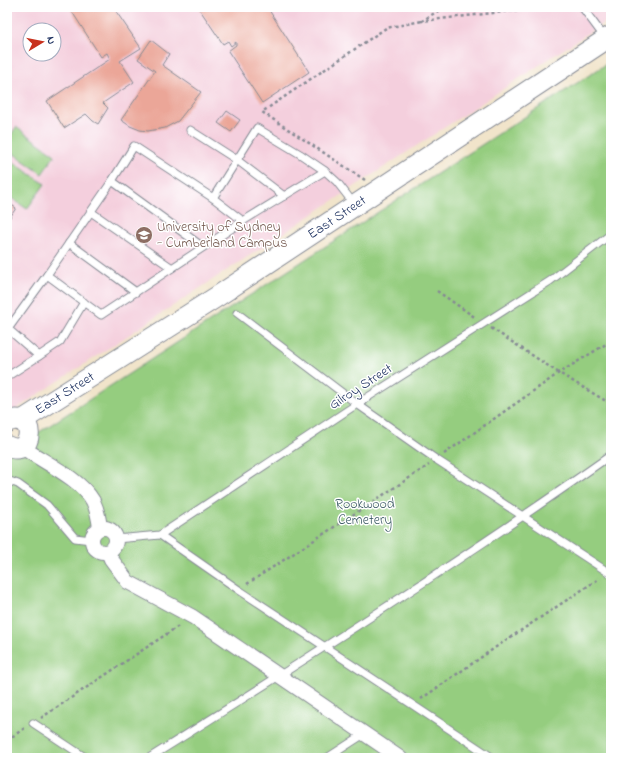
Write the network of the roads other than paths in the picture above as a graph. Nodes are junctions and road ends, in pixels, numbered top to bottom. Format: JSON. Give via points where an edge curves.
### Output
{"nodes":[{"id":1,"x":582,"y":7,"type":"edge"},
{"id":2,"x":609,"y":38,"type":"edge"},
{"id":3,"x":190,"y":130,"type":"dead end"},
{"id":4,"x":237,"y":160,"type":"junction"},
{"id":5,"x":326,"y":171,"type":"junction"},
{"id":6,"x":112,"y":181,"type":"junction"},
{"id":7,"x":284,"y":196,"type":"junction"},
{"id":8,"x":213,"y":198,"type":"junction"},
{"id":9,"x":355,"y":206,"type":"junction"},
{"id":10,"x":91,"y":212,"type":"junction"},
{"id":11,"x":243,"y":221,"type":"junction"},
{"id":12,"x":611,"y":234,"type":"edge"},
{"id":13,"x":70,"y":244,"type":"junction"},
{"id":14,"x":203,"y":247,"type":"junction"},
{"id":15,"x":172,"y":268,"type":"junction"},
{"id":16,"x":48,"y":275,"type":"junction"},
{"id":17,"x":136,"y":292,"type":"junction"},
{"id":18,"x":84,"y":302,"type":"junction"},
{"id":19,"x":237,"y":313,"type":"dead end"},
{"id":20,"x":7,"y":329,"type":"edge"},
{"id":21,"x":39,"y":356,"type":"junction"},
{"id":22,"x":7,"y":372,"type":"edge"},
{"id":23,"x":357,"y":404,"type":"junction"},
{"id":24,"x":14,"y":421,"type":"edge"},
{"id":25,"x":15,"y":446,"type":"edge"},
{"id":26,"x":611,"y":455,"type":"edge"},
{"id":27,"x":7,"y":480,"type":"edge"},
{"id":28,"x":524,"y":516,"type":"junction"},
{"id":29,"x":100,"y":528,"type":"junction"},
{"id":30,"x":160,"y":535,"type":"junction"},
{"id":31,"x":116,"y":539,"type":"junction"},
{"id":32,"x":91,"y":540,"type":"junction"},
{"id":33,"x":108,"y":552,"type":"junction"},
{"id":34,"x":610,"y":572,"type":"edge"},
{"id":35,"x":325,"y":646,"type":"junction"},
{"id":36,"x":280,"y":676,"type":"junction"},
{"id":37,"x":33,"y":723,"type":"road end"},
{"id":38,"x":364,"y":734,"type":"junction"},
{"id":39,"x":86,"y":758,"type":"edge"},
{"id":40,"x":149,"y":758,"type":"edge"},
{"id":41,"x":327,"y":758,"type":"edge"},
{"id":42,"x":400,"y":758,"type":"edge"},
{"id":43,"x":493,"y":758,"type":"edge"}],
"edges":[{"from":1,"to":2,"type":"lane"},
{"from":2,"to":9,"type":"main road","name":"East Street"},
{"from":3,"to":4,"type":"lane"},
{"from":4,"to":5,"type":"lane","via":[[257,128]]},
{"from":4,"to":7,"type":"lane"},
{"from":4,"to":8,"type":"lane"},
{"from":5,"to":7,"type":"lane"},
{"from":5,"to":9,"type":"lane"},
{"from":6,"to":8,"type":"lane","via":[[134,146]]},
{"from":6,"to":10,"type":"lane"},
{"from":6,"to":14,"type":"lane"},
{"from":7,"to":11,"type":"lane"},
{"from":8,"to":11,"type":"lane"},
{"from":9,"to":24,"type":"main road","name":"East Street","via":[[218,296]]},
{"from":10,"to":13,"type":"lane"},
{"from":10,"to":15,"type":"lane"},
{"from":11,"to":14,"type":"lane"},
{"from":12,"to":23,"type":"lane","name":"Gilroy Street","via":[[550,281]]},
{"from":13,"to":16,"type":"lane"},
{"from":13,"to":17,"type":"lane"},
{"from":14,"to":15,"type":"lane"},
{"from":15,"to":17,"type":"lane"},
{"from":16,"to":18,"type":"lane"},
{"from":16,"to":20,"type":"lane"},
{"from":17,"to":18,"type":"lane","via":[[101,315]]},
{"from":18,"to":21,"type":"lane","via":[[60,342]]},
{"from":19,"to":23,"type":"lane"},
{"from":20,"to":21,"type":"lane"},
{"from":21,"to":22,"type":"lane","via":[[11,374]]},
{"from":23,"to":28,"type":"lane"},
{"from":23,"to":30,"type":"lane","name":"Gilroy Street"},
{"from":24,"to":25,"type":"main road","via":[[28,427],[29,435],[28,440]]},
{"from":25,"to":29,"type":"street","via":[[28,451],[85,490],[95,506]]},
{"from":26,"to":28,"type":"lane"},
{"from":27,"to":32,"type":"lane","via":[[18,484],[47,505],[75,538]]},
{"from":28,"to":34,"type":"lane"},
{"from":28,"to":35,"type":"lane"},
{"from":29,"to":31,"type":"street","via":[[111,530]]},
{"from":29,"to":32,"type":"street","via":[[94,532]]},
{"from":30,"to":31,"type":"lane","name":"Gilroy Street"},
{"from":30,"to":35,"type":"lane"},
{"from":31,"to":33,"type":"street","via":[[114,547]]},
{"from":32,"to":33,"type":"street","via":[[93,548]]},
{"from":33,"to":36,"type":"street","via":[[128,582],[193,617]]},
{"from":35,"to":36,"type":"lane"},
{"from":35,"to":43,"type":"lane"},
{"from":36,"to":38,"type":"street"},
{"from":36,"to":40,"type":"lane"},
{"from":37,"to":39,"type":"lane"},
{"from":38,"to":41,"type":"lane"},
{"from":38,"to":42,"type":"street"}]}
